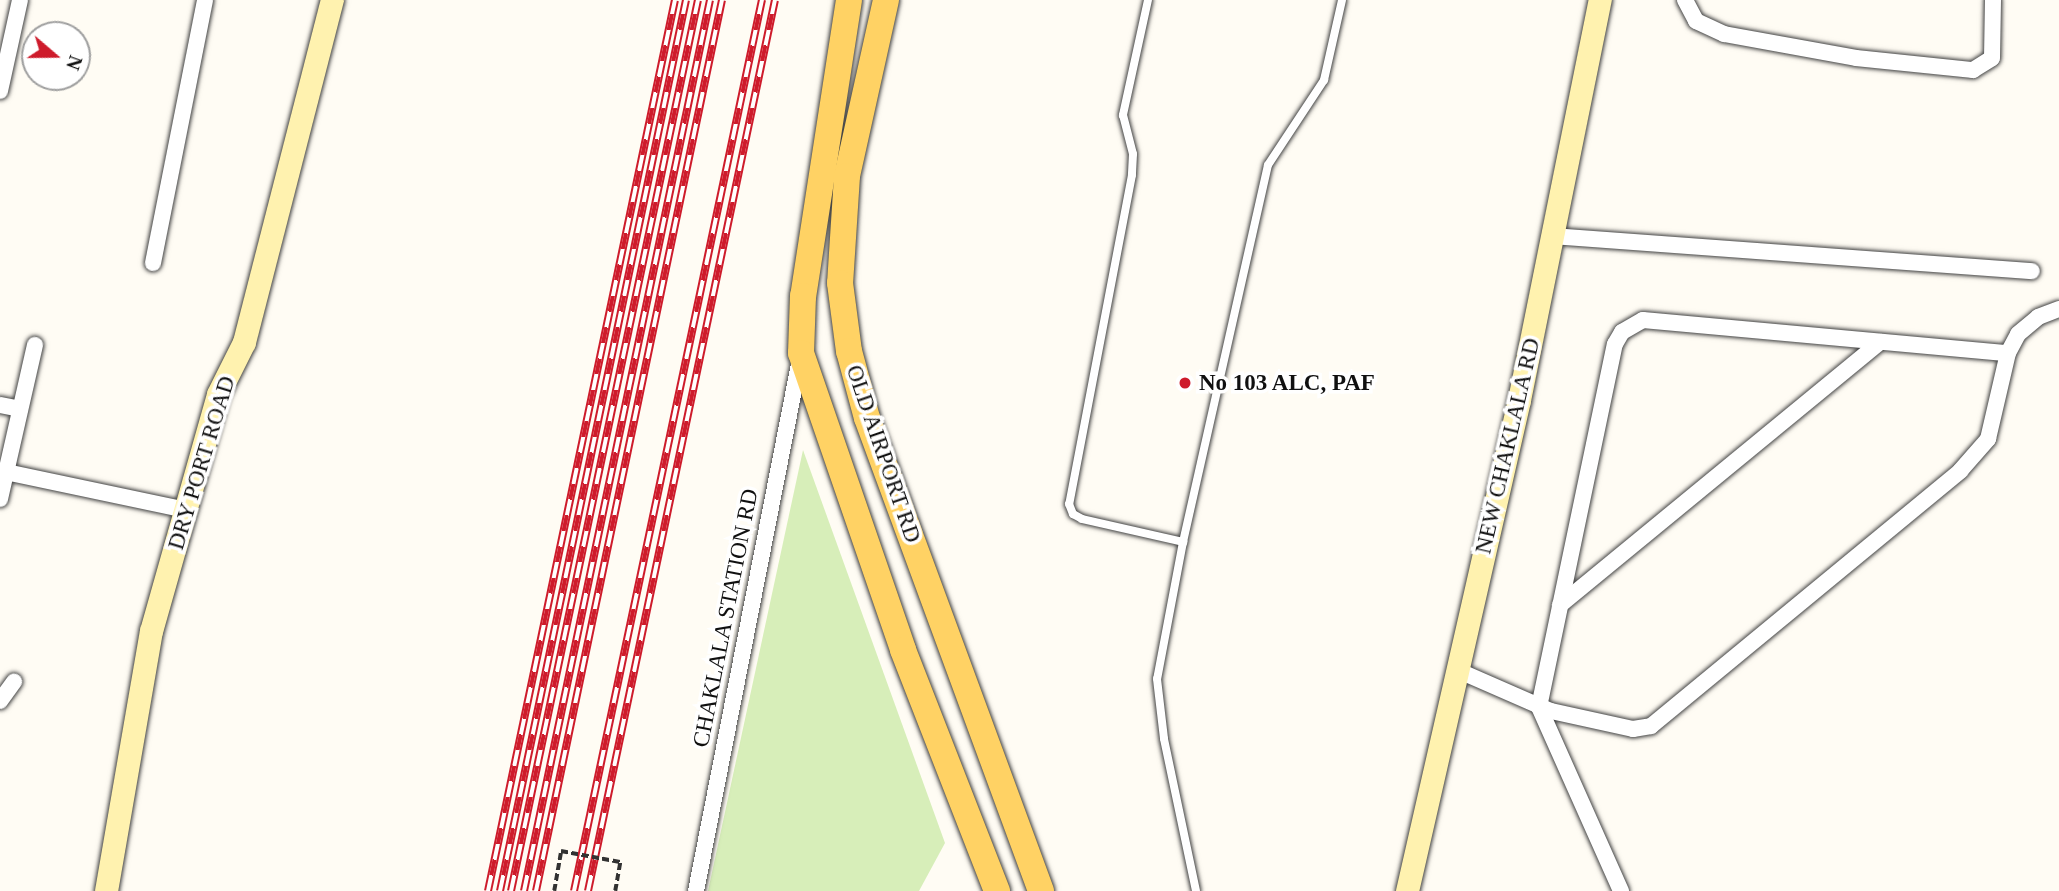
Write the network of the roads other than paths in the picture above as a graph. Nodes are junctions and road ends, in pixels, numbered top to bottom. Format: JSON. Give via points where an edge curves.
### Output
{"nodes":[{"id":1,"x":20,"y":0,"type":"edge"},
{"id":2,"x":205,"y":0,"type":"edge"},
{"id":3,"x":332,"y":0,"type":"edge"},
{"id":4,"x":849,"y":0,"type":"edge"},
{"id":5,"x":886,"y":0,"type":"edge"},
{"id":6,"x":1148,"y":0,"type":"edge"},
{"id":7,"x":1342,"y":0,"type":"edge"},
{"id":8,"x":1600,"y":0,"type":"edge"},
{"id":9,"x":1685,"y":0,"type":"edge"},
{"id":10,"x":1993,"y":0,"type":"edge"},
{"id":11,"x":0,"y":91,"type":"edge"},
{"id":12,"x":1553,"y":236,"type":"junction"},
{"id":13,"x":153,"y":263,"type":"dead end"},
{"id":14,"x":2032,"y":271,"type":"dead end"},
{"id":15,"x":840,"y":283,"type":"junction"},
{"id":16,"x":803,"y":296,"type":"junction"},
{"id":17,"x":2059,"y":309,"type":"edge"},
{"id":18,"x":1880,"y":342,"type":"junction"},
{"id":19,"x":35,"y":345,"type":"dead end"},
{"id":20,"x":801,"y":353,"type":"junction"},
{"id":21,"x":2008,"y":353,"type":"junction"},
{"id":22,"x":0,"y":405,"type":"edge"},
{"id":23,"x":20,"y":409,"type":"junction"},
{"id":24,"x":867,"y":418,"type":"junction"},
{"id":25,"x":822,"y":419,"type":"junction"},
{"id":26,"x":6,"y":472,"type":"junction"},
{"id":27,"x":0,"y":499,"type":"edge"},
{"id":28,"x":186,"y":510,"type":"junction"},
{"id":29,"x":1183,"y":542,"type":"junction"},
{"id":30,"x":1560,"y":605,"type":"junction"},
{"id":31,"x":1457,"y":670,"type":"junction"},
{"id":32,"x":14,"y":682,"type":"dead end"},
{"id":33,"x":0,"y":701,"type":"edge"},
{"id":34,"x":1539,"y":707,"type":"junction"},
{"id":35,"x":106,"y":891,"type":"edge"},
{"id":36,"x":696,"y":891,"type":"edge"},
{"id":37,"x":997,"y":891,"type":"edge"},
{"id":38,"x":1041,"y":891,"type":"edge"},
{"id":39,"x":1196,"y":891,"type":"edge"},
{"id":40,"x":1407,"y":891,"type":"edge"},
{"id":41,"x":1621,"y":891,"type":"edge"}],
"edges":[{"from":1,"to":11,"type":"street"},
{"from":2,"to":13,"type":"street"},
{"from":3,"to":28,"type":"street","name":"DRY PORT ROAD","via":[[244,342],[218,394]]},
{"from":4,"to":16,"type":"main road","name":"OLD AIRPORT RD"},
{"from":5,"to":15,"type":"main road","name":"OLD AIRPORT RD","via":[[847,176]]},
{"from":6,"to":29,"type":"lane","via":[[1123,115],[1133,154],[1132,175],[1069,504],[1073,514],[1082,519]]},
{"from":7,"to":29,"type":"lane","via":[[1324,80],[1268,165]]},
{"from":8,"to":12,"type":"street","name":"NEW CHAKLALA RD"},
{"from":9,"to":10,"type":"street","via":[[1696,21],[1724,34],[1856,58],[1973,70],[1992,58]]},
{"from":12,"to":14,"type":"street"},
{"from":12,"to":31,"type":"street","name":"NEW CHAKLALA RD"},
{"from":15,"to":16,"type":"main road","via":[[832,323],[823,329],[813,323]]},
{"from":15,"to":24,"type":"main road","name":"OLD AIRPORT RD","via":[[851,363]]},
{"from":16,"to":20,"type":"main road","name":"OLD AIRPORT RD"},
{"from":17,"to":21,"type":"street","via":[[2028,326]]},
{"from":18,"to":21,"type":"street"},
{"from":18,"to":30,"type":"street"},
{"from":18,"to":30,"type":"street","via":[[1643,320],[1622,332],[1615,344]]},
{"from":19,"to":23,"type":"street"},
{"from":20,"to":25,"type":"main road","name":"OLD AIRPORT RD"},
{"from":20,"to":36,"type":"street","name":"CHAKLALA STATION RD"},
{"from":21,"to":34,"type":"street","via":[[1988,439],[1960,471],[1651,726],[1633,729]]},
{"from":22,"to":23,"type":"street"},
{"from":23,"to":26,"type":"street"},
{"from":24,"to":25,"type":"main road","via":[[849,391],[830,384],[822,396]]},
{"from":24,"to":38,"type":"main road","name":"OLD AIRPORT RD"},
{"from":25,"to":37,"type":"main road","name":"OLD AIRPORT RD","via":[[903,650]]},
{"from":26,"to":27,"type":"street"},
{"from":26,"to":28,"type":"street"},
{"from":28,"to":35,"type":"street","name":"DRY PORT ROAD","via":[[152,631]]},
{"from":29,"to":39,"type":"lane","via":[[1157,679],[1164,739]]},
{"from":30,"to":34,"type":"street"},
{"from":31,"to":34,"type":"street"},
{"from":31,"to":40,"type":"street","name":"NEW CHAKLALA RD"},
{"from":32,"to":33,"type":"street"},
{"from":34,"to":41,"type":"street"}]}
